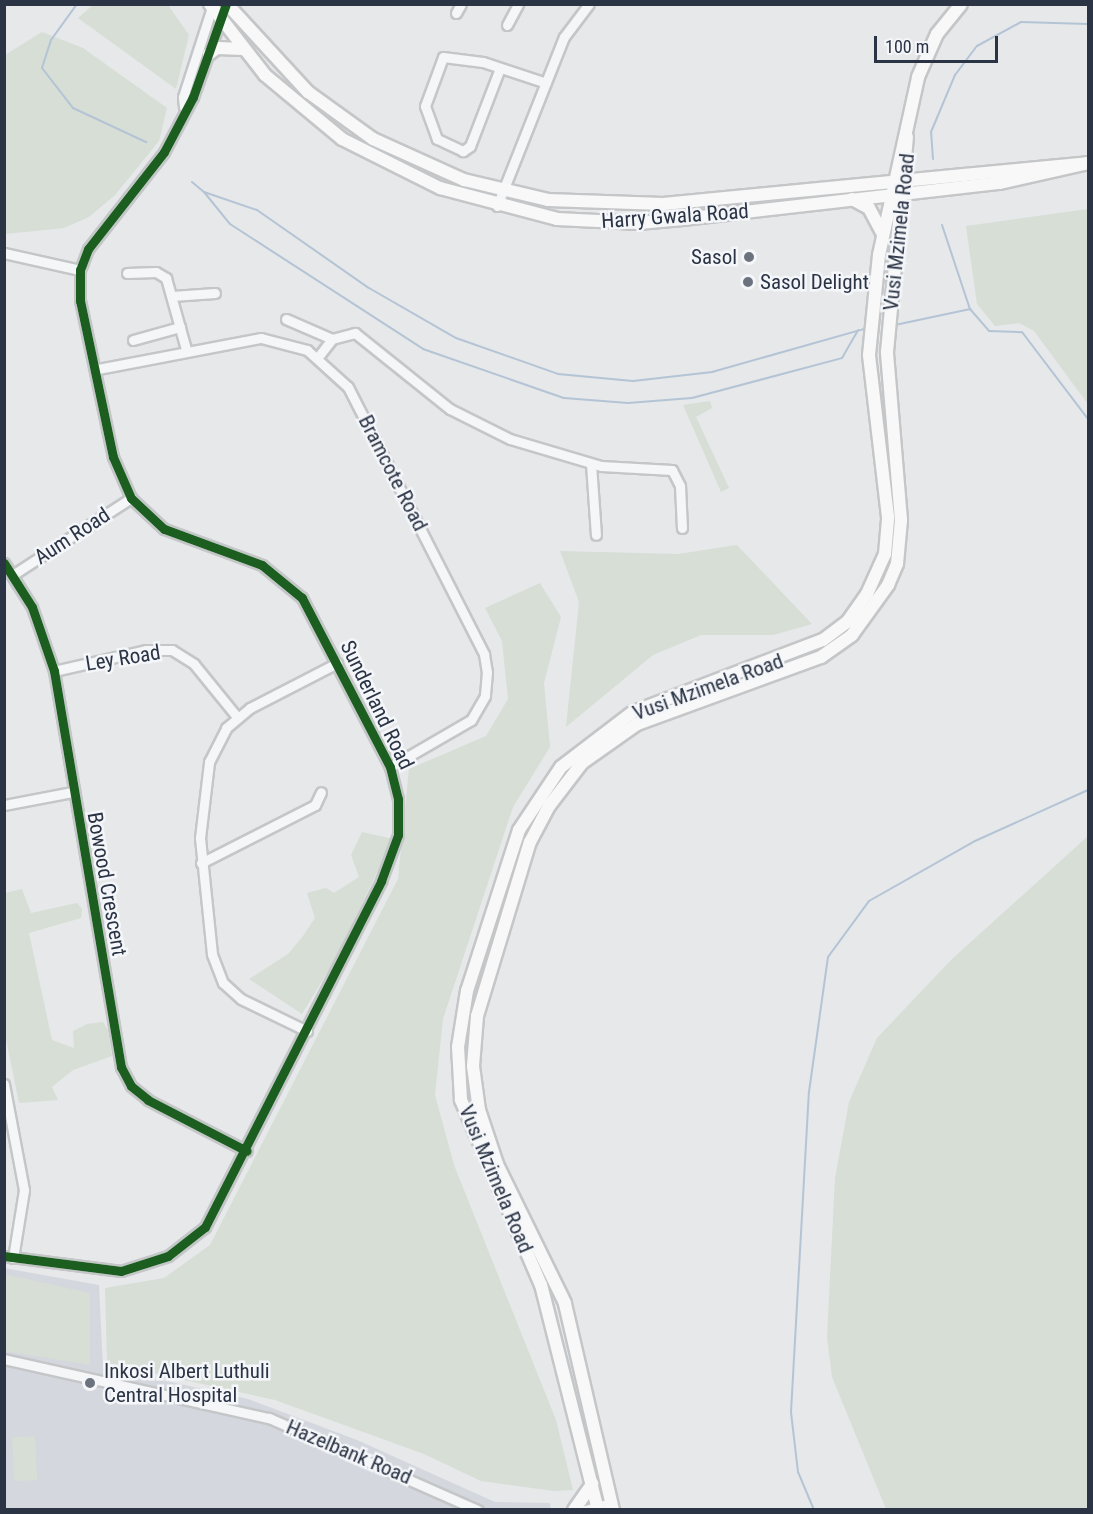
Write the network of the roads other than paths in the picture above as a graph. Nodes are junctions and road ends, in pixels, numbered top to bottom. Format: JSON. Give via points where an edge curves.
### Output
{"nodes":[{"id":1,"x":226,"y":4,"type":"edge"},
{"id":2,"x":518,"y":4,"type":"edge"},
{"id":3,"x":589,"y":4,"type":"edge"},
{"id":4,"x":961,"y":4,"type":"edge"},
{"id":5,"x":212,"y":5,"type":"edge"},
{"id":6,"x":220,"y":21,"type":"junction"},
{"id":7,"x":507,"y":25,"type":"dead end"},
{"id":8,"x":243,"y":48,"type":"junction"},
{"id":9,"x":209,"y":54,"type":"junction"},
{"id":10,"x":500,"y":68,"type":"junction"},
{"id":11,"x":546,"y":83,"type":"junction"},
{"id":12,"x":184,"y":108,"type":"junction"},
{"id":13,"x":908,"y":121,"type":"junction"},
{"id":14,"x":907,"y":146,"type":"junction"},
{"id":15,"x":1088,"y":163,"type":"edge"},
{"id":16,"x":928,"y":176,"type":"junction"},
{"id":17,"x":898,"y":180,"type":"junction"},
{"id":18,"x":502,"y":189,"type":"junction"},
{"id":19,"x":927,"y":192,"type":"junction"},
{"id":20,"x":904,"y":194,"type":"junction"},
{"id":21,"x":890,"y":196,"type":"junction"},
{"id":22,"x":852,"y":200,"type":"junction"},
{"id":23,"x":496,"y":206,"type":"junction"},
{"id":24,"x":901,"y":226,"type":"junction"},
{"id":25,"x":882,"y":232,"type":"junction"},
{"id":26,"x":4,"y":253,"type":"edge"},
{"id":27,"x":80,"y":270,"type":"junction"},
{"id":28,"x":127,"y":273,"type":"dead end"},
{"id":29,"x":215,"y":293,"type":"dead end"},
{"id":30,"x":172,"y":296,"type":"junction"},
{"id":31,"x":286,"y":319,"type":"dead end"},
{"id":32,"x":180,"y":327,"type":"junction"},
{"id":33,"x":332,"y":339,"type":"junction"},
{"id":34,"x":133,"y":340,"type":"dead end"},
{"id":35,"x":186,"y":349,"type":"junction"},
{"id":36,"x":318,"y":357,"type":"junction"},
{"id":37,"x":98,"y":369,"type":"junction"},
{"id":38,"x":591,"y":464,"type":"junction"},
{"id":39,"x":131,"y":498,"type":"junction"},
{"id":40,"x":682,"y":528,"type":"dead end"},
{"id":41,"x":596,"y":535,"type":"dead end"},
{"id":42,"x":4,"y":563,"type":"edge"},
{"id":43,"x":14,"y":574,"type":"junction"},
{"id":44,"x":337,"y":663,"type":"junction"},
{"id":45,"x":54,"y":670,"type":"junction"},
{"id":46,"x":237,"y":717,"type":"junction"},
{"id":47,"x":390,"y":767,"type":"junction"},
{"id":48,"x":72,"y":792,"type":"junction"},
{"id":49,"x":321,"y":792,"type":"dead end"},
{"id":50,"x":4,"y":805,"type":"edge"},
{"id":51,"x":201,"y":863,"type":"junction"},
{"id":52,"x":307,"y":1031,"type":"junction"},
{"id":53,"x":4,"y":1084,"type":"edge"},
{"id":54,"x":247,"y":1151,"type":"junction"},
{"id":55,"x":9,"y":1257,"type":"edge"},
{"id":56,"x":4,"y":1359,"type":"edge"},
{"id":57,"x":592,"y":1484,"type":"junction"},
{"id":58,"x":612,"y":1506,"type":"edge"},
{"id":59,"x":594,"y":1508,"type":"edge"},
{"id":60,"x":478,"y":1509,"type":"edge"},
{"id":61,"x":574,"y":1509,"type":"edge"}],
"edges":[{"from":1,"to":6,"type":"street"},
{"from":1,"to":18,"type":"main road","name":"Harry Gwala Road","via":[[277,64],[339,117],[424,165]]},
{"from":2,"to":7,"type":"street"},
{"from":3,"to":11,"type":"street","via":[[564,37]]},
{"from":4,"to":13,"type":"main road","name":"Vusi Mzimela Road","via":[[928,50]]},
{"from":5,"to":6,"type":"main road","name":"Harry Gwala Road"},
{"from":5,"to":12,"type":"street","via":[[183,97]]},
{"from":6,"to":8,"type":"main road","name":"Harry Gwala Road"},
{"from":6,"to":9,"type":"street"},
{"from":8,"to":9,"type":"main road","via":[[217,48]]},
{"from":8,"to":23,"type":"main road","name":"Harry Gwala Road","via":[[265,75],[342,139],[391,168]]},
{"from":9,"to":12,"type":"street"},
{"from":10,"to":10,"type":"street","via":[[453,54],[438,61],[425,106],[437,139],[463,151],[470,146]]},
{"from":10,"to":11,"type":"street"},
{"from":11,"to":18,"type":"street"},
{"from":12,"to":27,"type":"street","via":[[153,170],[98,233]]},
{"from":13,"to":14,"type":"main road","name":"Vusi Mzimela Road"},
{"from":13,"to":17,"type":"main road","name":"Vusi Mzimela Road"},
{"from":14,"to":16,"type":"main road","via":[[916,166]]},
{"from":14,"to":17,"type":"main road","name":"Vusi Mzimela Road"},
{"from":15,"to":16,"type":"main road","name":"Harry Gwala Road"},
{"from":15,"to":19,"type":"main road","name":"Harry Gwala Road","via":[[1070,171]]},
{"from":16,"to":17,"type":"main road","name":"Harry Gwala Road"},
{"from":17,"to":18,"type":"main road","name":"Harry Gwala Road","via":[[621,205],[548,200]]},
{"from":17,"to":20,"type":"main road","name":"Vusi Mzimela Road"},
{"from":17,"to":21,"type":"main road","name":"Vusi Mzimela Road"},
{"from":18,"to":23,"type":"street"},
{"from":19,"to":20,"type":"main road","name":"Harry Gwala Road"},
{"from":19,"to":24,"type":"main road","via":[[912,204]]},
{"from":20,"to":21,"type":"main road","name":"Harry Gwala Road"},
{"from":20,"to":24,"type":"main road","name":"Vusi Mzimela Road"},
{"from":21,"to":22,"type":"main road","name":"Harry Gwala Road"},
{"from":21,"to":25,"type":"main road","name":"Vusi Mzimela Road"},
{"from":22,"to":23,"type":"main road","name":"Harry Gwala Road","via":[[639,223],[557,219]]},
{"from":22,"to":25,"type":"main road","via":[[869,208]]},
{"from":24,"to":58,"type":"main road","name":"Vusi Mzimela Road","via":[[887,352],[901,520],[897,564],[888,585],[852,635],[821,657],[637,724],[582,763],[549,806],[530,842],[482,993],[473,1066],[479,1110],[498,1164],[565,1303]]},
{"from":25,"to":57,"type":"main road","name":"Vusi Mzimela Road","via":[[869,356],[888,517],[885,554],[867,594],[848,621],[824,640],[633,712],[561,767],[519,830],[467,991],[458,1047],[461,1100],[541,1285]]},
{"from":26,"to":27,"type":"street"},
{"from":27,"to":37,"type":"street","name":"Sunderland Road","via":[[80,301]]},
{"from":28,"to":30,"type":"street","via":[[162,274]]},
{"from":29,"to":30,"type":"street"},
{"from":30,"to":32,"type":"street"},
{"from":31,"to":33,"type":"street"},
{"from":32,"to":34,"type":"street"},
{"from":32,"to":35,"type":"street"},
{"from":33,"to":36,"type":"street"},
{"from":33,"to":38,"type":"street","via":[[358,334],[464,417],[510,439]]},
{"from":35,"to":36,"type":"street","via":[[261,338]]},
{"from":35,"to":37,"type":"street"},
{"from":36,"to":47,"type":"street","name":"Bramcote Road","via":[[358,404],[486,662],[485,696],[471,720]]},
{"from":37,"to":39,"type":"street","name":"Sunderland Road","via":[[113,457]]},
{"from":38,"to":40,"type":"street","via":[[672,470],[680,486]]},
{"from":38,"to":41,"type":"street"},
{"from":39,"to":43,"type":"street","name":"Aum Road"},
{"from":39,"to":44,"type":"street","name":"Sunderland Road","via":[[164,529],[275,573],[302,598]]},
{"from":42,"to":43,"type":"street","name":"Bowood Crescent"},
{"from":43,"to":45,"type":"street","name":"Bowood Crescent","via":[[39,621]]},
{"from":44,"to":46,"type":"street"},
{"from":44,"to":47,"type":"street","name":"Sunderland Road"},
{"from":45,"to":46,"type":"street","name":"Ley Road","via":[[146,650],[172,651],[194,664]]},
{"from":45,"to":48,"type":"street","name":"Bowood Crescent"},
{"from":46,"to":51,"type":"street","via":[[218,740],[209,762]]},
{"from":47,"to":52,"type":"street","name":"Sunderland Road","via":[[399,816],[393,855]]},
{"from":48,"to":50,"type":"street"},
{"from":48,"to":54,"type":"street","name":"Bowood Crescent","via":[[124,1074],[148,1100]]},
{"from":49,"to":51,"type":"street","via":[[315,805]]},
{"from":51,"to":52,"type":"street","via":[[212,954],[223,983],[241,999]]},
{"from":52,"to":54,"type":"street","name":"Sunderland Road"},
{"from":53,"to":55,"type":"street","via":[[24,1190]]},
{"from":54,"to":55,"type":"street","name":"Sunderland Road","via":[[205,1227],[154,1263],[106,1272]]},
{"from":56,"to":60,"type":"street","name":"Hazelbank Road","via":[[269,1418]]},
{"from":57,"to":59,"type":"main road","name":"Vusi Mzimela Road"},
{"from":57,"to":61,"type":"main road"},
{"from":58,"to":59,"type":"street"}]}
